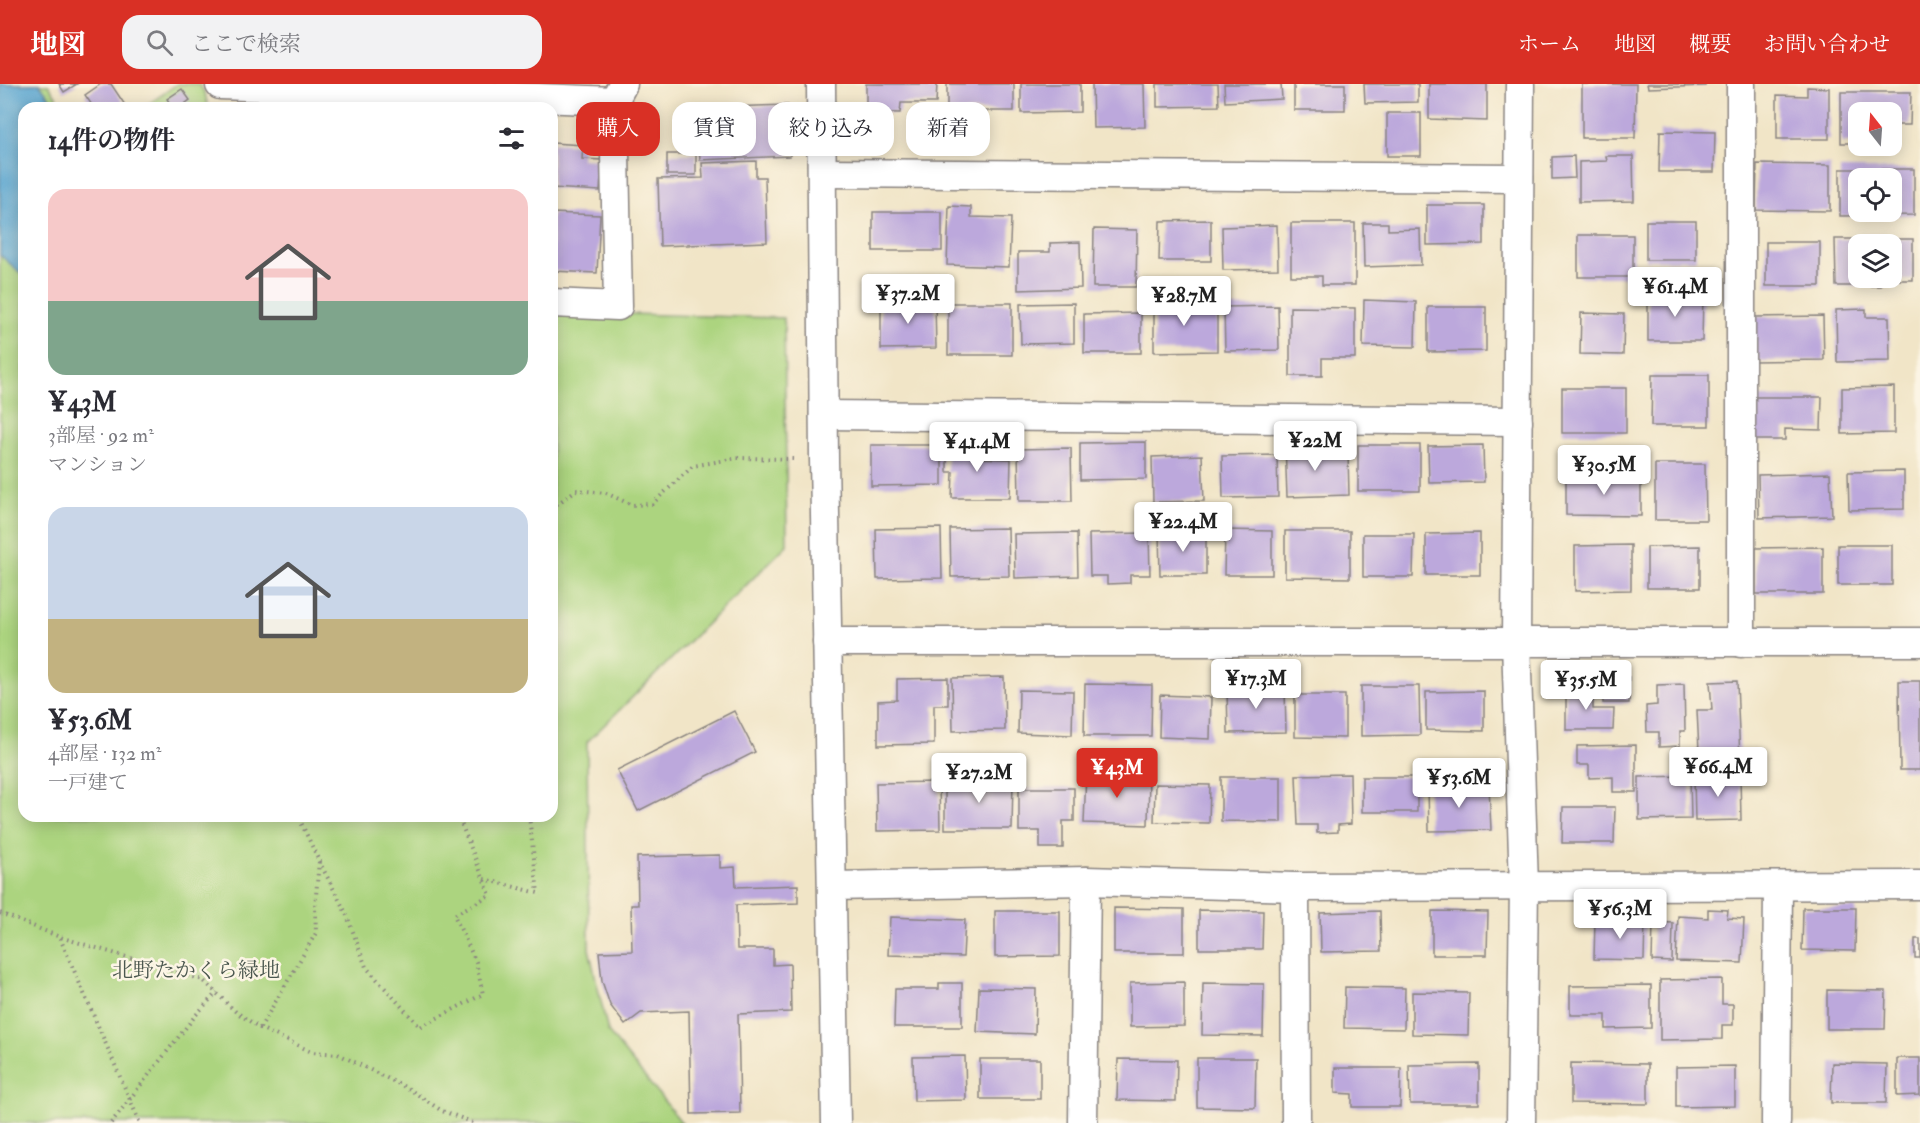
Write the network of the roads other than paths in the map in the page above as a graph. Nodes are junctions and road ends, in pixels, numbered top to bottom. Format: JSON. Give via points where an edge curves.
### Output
{"nodes":[{"id":1,"x":821,"y":84,"type":"edge"},
{"id":2,"x":1520,"y":84,"type":"edge"},
{"id":3,"x":1741,"y":84,"type":"edge"},
{"id":4,"x":220,"y":92,"type":"edge"},
{"id":5,"x":618,"y":92,"type":"edge"},
{"id":6,"x":823,"y":173,"type":"junction"},
{"id":7,"x":1519,"y":178,"type":"junction"},
{"id":8,"x":558,"y":303,"type":"edge"},
{"id":9,"x":824,"y":415,"type":"junction"},
{"id":10,"x":1518,"y":421,"type":"junction"},
{"id":11,"x":1516,"y":641,"type":"junction"},
{"id":12,"x":828,"y":642,"type":"junction"},
{"id":13,"x":1920,"y":642,"type":"edge"},
{"id":14,"x":1741,"y":643,"type":"junction"},
{"id":15,"x":1086,"y":881,"type":"junction"},
{"id":16,"x":1920,"y":885,"type":"edge"},
{"id":17,"x":833,"y":886,"type":"junction"},
{"id":18,"x":1524,"y":886,"type":"junction"},
{"id":19,"x":1295,"y":887,"type":"junction"},
{"id":20,"x":1778,"y":887,"type":"junction"},
{"id":21,"x":836,"y":1123,"type":"edge"},
{"id":22,"x":1083,"y":1123,"type":"edge"},
{"id":23,"x":1296,"y":1123,"type":"edge"},
{"id":24,"x":1521,"y":1123,"type":"edge"},
{"id":25,"x":1776,"y":1123,"type":"edge"}],
"edges":[{"from":1,"to":6,"type":"street"},
{"from":2,"to":7,"type":"street"},
{"from":3,"to":14,"type":"street"},
{"from":4,"to":5,"type":"street"},
{"from":5,"to":8,"type":"street","via":[[618,306]]},
{"from":6,"to":7,"type":"street"},
{"from":6,"to":9,"type":"street"},
{"from":7,"to":10,"type":"street"},
{"from":9,"to":10,"type":"street"},
{"from":9,"to":12,"type":"street"},
{"from":10,"to":11,"type":"street"},
{"from":11,"to":12,"type":"street"},
{"from":11,"to":14,"type":"street"},
{"from":11,"to":18,"type":"street"},
{"from":12,"to":17,"type":"street"},
{"from":13,"to":14,"type":"street"},
{"from":15,"to":17,"type":"street"},
{"from":15,"to":19,"type":"street"},
{"from":15,"to":22,"type":"street"},
{"from":16,"to":20,"type":"street"},
{"from":17,"to":21,"type":"street"},
{"from":18,"to":19,"type":"street"},
{"from":18,"to":20,"type":"street"},
{"from":18,"to":24,"type":"street"},
{"from":19,"to":23,"type":"street"},
{"from":20,"to":25,"type":"street"}]}
